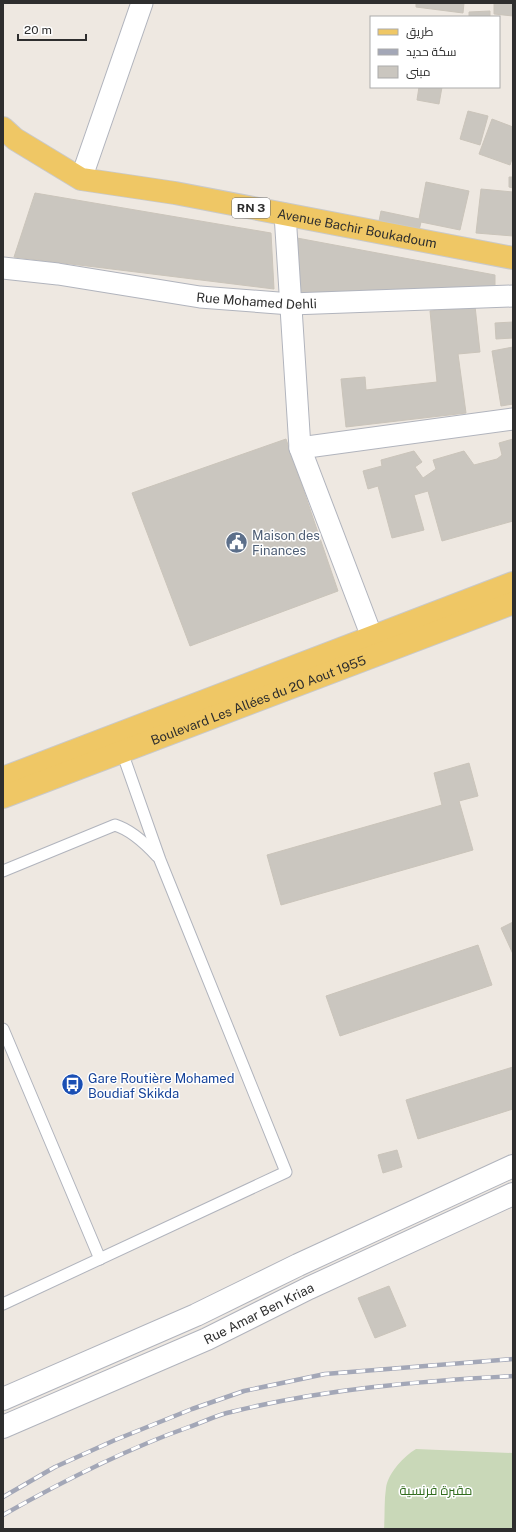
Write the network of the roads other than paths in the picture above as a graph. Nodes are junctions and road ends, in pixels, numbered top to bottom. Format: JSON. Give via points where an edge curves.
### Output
{"nodes":[{"id":1,"x":142,"y":3,"type":"edge"},
{"id":2,"x":3,"y":128,"type":"edge"},
{"id":3,"x":81,"y":179,"type":"junction"},
{"id":4,"x":285,"y":214,"type":"junction"},
{"id":5,"x":513,"y":258,"type":"edge"},
{"id":6,"x":3,"y":268,"type":"edge"},
{"id":7,"x":513,"y":296,"type":"edge"},
{"id":8,"x":291,"y":304,"type":"junction"},
{"id":9,"x":513,"y":419,"type":"edge"},
{"id":10,"x":300,"y":448,"type":"junction"},
{"id":11,"x":513,"y":583,"type":"edge"},
{"id":12,"x":513,"y":603,"type":"edge"},
{"id":13,"x":372,"y":637,"type":"junction"},
{"id":14,"x":122,"y":752,"type":"junction"},
{"id":15,"x":3,"y":778,"type":"edge"},
{"id":16,"x":3,"y":797,"type":"edge"},
{"id":17,"x":160,"y":860,"type":"junction"},
{"id":18,"x":3,"y":871,"type":"edge"},
{"id":19,"x":3,"y":1029,"type":"edge"},
{"id":20,"x":513,"y":1166,"type":"edge"},
{"id":21,"x":513,"y":1194,"type":"edge"},
{"id":22,"x":100,"y":1259,"type":"junction"},
{"id":23,"x":3,"y":1304,"type":"edge"},
{"id":24,"x":3,"y":1399,"type":"edge"},
{"id":25,"x":3,"y":1427,"type":"edge"}],
"edges":[{"from":1,"to":3,"type":"street"},
{"from":2,"to":3,"type":"main road","name":"Avenue Bachir Boukadoum","number":"RN 3","via":[[15,139]]},
{"from":3,"to":4,"type":"main road","name":"Avenue Bachir Boukadoum","number":"RN 3","via":[[175,193]]},
{"from":4,"to":5,"type":"main road","name":"Avenue Bachir Boukadoum","number":"RN 3"},
{"from":4,"to":8,"type":"street"},
{"from":6,"to":8,"type":"street","name":"Rue Mohamed Dehli","via":[[58,274],[200,297]]},
{"from":7,"to":8,"type":"street","name":"Rue Mohamed Dehli"},
{"from":8,"to":10,"type":"street"},
{"from":9,"to":10,"type":"street"},
{"from":10,"to":13,"type":"street"},
{"from":11,"to":13,"type":"main road","name":"Boulevard Les Allées du 20 Aout 1955"},
{"from":12,"to":14,"type":"main road","name":"Boulevard Les Allées du 20 Aout 1955"},
{"from":13,"to":15,"type":"main road","name":"Boulevard Les Allées du 20 Aout 1955"},
{"from":14,"to":16,"type":"main road","name":"Boulevard Les Allées du 20 Aout 1955"},
{"from":14,"to":17,"type":"lane"},
{"from":17,"to":18,"type":"lane","via":[[138,838],[115,825]]},
{"from":17,"to":22,"type":"lane","via":[[286,1172]]},
{"from":19,"to":22,"type":"lane"},
{"from":20,"to":24,"type":"main road","name":"Rue Amar Ben Kriaa","via":[[196,1315]]},
{"from":21,"to":25,"type":"main road","name":"Rue Amar Ben Kriaa","via":[[309,1288],[207,1339]]},
{"from":22,"to":23,"type":"lane"}]}
